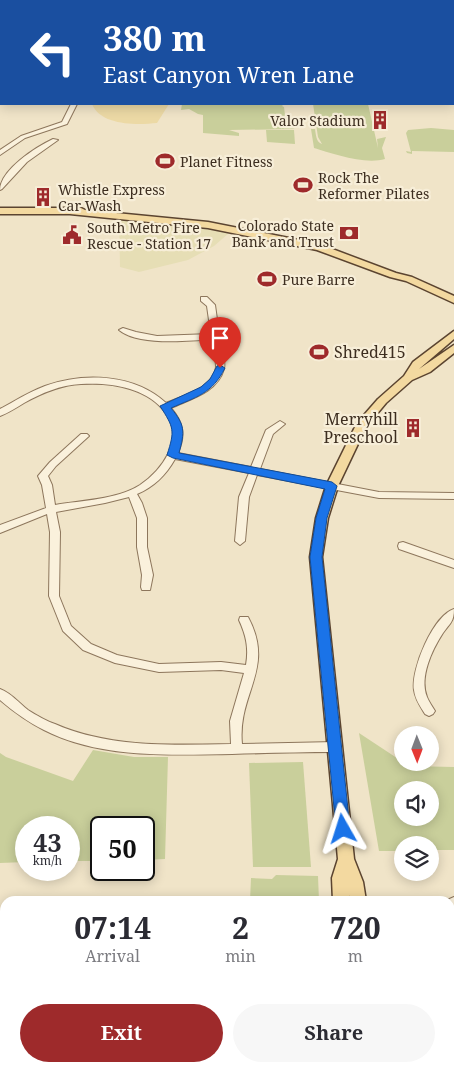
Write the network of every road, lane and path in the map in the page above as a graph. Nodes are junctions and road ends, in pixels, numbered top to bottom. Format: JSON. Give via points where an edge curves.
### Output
{"nodes":[{"id":1,"x":74,"y":105,"type":"edge"},
{"id":2,"x":33,"y":133,"type":"junction"},
{"id":3,"x":0,"y":153,"type":"edge"},
{"id":4,"x":0,"y":188,"type":"edge"},
{"id":5,"x":0,"y":211,"type":"edge"},
{"id":6,"x":73,"y":212,"type":"junction"},
{"id":7,"x":218,"y":226,"type":"junction"},
{"id":8,"x":259,"y":228,"type":"junction"},
{"id":9,"x":319,"y":247,"type":"junction"},
{"id":10,"x":393,"y":275,"type":"junction"},
{"id":11,"x":454,"y":298,"type":"edge"},
{"id":12,"x":204,"y":299,"type":"dead end"},
{"id":13,"x":454,"y":308,"type":"edge"},
{"id":14,"x":123,"y":330,"type":"dead end"},
{"id":15,"x":454,"y":334,"type":"edge"},
{"id":16,"x":217,"y":336,"type":"junction"},
{"id":17,"x":454,"y":348,"type":"edge"},
{"id":18,"x":408,"y":378,"type":"junction"},
{"id":19,"x":165,"y":406,"type":"junction"},
{"id":20,"x":0,"y":412,"type":"edge"},
{"id":21,"x":280,"y":424,"type":"dead end"},
{"id":22,"x":84,"y":436,"type":"dead end"},
{"id":23,"x":173,"y":455,"type":"junction"},
{"id":24,"x":253,"y":472,"type":"junction"},
{"id":25,"x":332,"y":486,"type":"junction"},
{"id":26,"x":130,"y":493,"type":"junction"},
{"id":27,"x":454,"y":496,"type":"edge"},
{"id":28,"x":51,"y":510,"type":"junction"},
{"id":29,"x":0,"y":529,"type":"edge"},
{"id":30,"x":240,"y":541,"type":"dead end"},
{"id":31,"x":403,"y":546,"type":"dead end"},
{"id":32,"x":454,"y":564,"type":"edge"},
{"id":33,"x":146,"y":588,"type":"dead end"},
{"id":34,"x":454,"y":613,"type":"edge"},
{"id":35,"x":244,"y":620,"type":"dead end"},
{"id":36,"x":252,"y":670,"type":"junction"},
{"id":37,"x":0,"y":694,"type":"edge"},
{"id":38,"x":429,"y":711,"type":"dead end"},
{"id":39,"x":335,"y":747,"type":"junction"},
{"id":40,"x":237,"y":748,"type":"junction"},
{"id":41,"x":346,"y":859,"type":"junction"},
{"id":42,"x":341,"y":896,"type":"edge"},
{"id":43,"x":357,"y":896,"type":"edge"}],
"edges":[{"from":1,"to":2,"type":"street","via":[[67,122]]},
{"from":2,"to":3,"type":"street"},
{"from":2,"to":4,"type":"street","via":[[53,141],[14,169]]},
{"from":5,"to":6,"type":"main road"},
{"from":6,"to":7,"type":"main road"},
{"from":6,"to":8,"type":"main road","via":[[166,213]]},
{"from":7,"to":8,"type":"main road"},
{"from":7,"to":9,"type":"main road"},
{"from":8,"to":9,"type":"main road"},
{"from":9,"to":10,"type":"main road"},
{"from":10,"to":11,"type":"main road"},
{"from":10,"to":13,"type":"main road","via":[[403,284]]},
{"from":12,"to":16,"type":"street","via":[[211,305]]},
{"from":14,"to":16,"type":"street","via":[[133,335],[157,338]]},
{"from":15,"to":18,"type":"main road","via":[[417,364]]},
{"from":16,"to":19,"type":"street","via":[[220,368],[214,380],[204,390]]},
{"from":17,"to":18,"type":"main road","via":[[426,370]]},
{"from":18,"to":25,"type":"main road","via":[[361,426]]},
{"from":19,"to":20,"type":"street","via":[[141,389],[81,381],[40,391]]},
{"from":19,"to":23,"type":"street","via":[[176,421],[179,434]]},
{"from":21,"to":24,"type":"street","via":[[269,432]]},
{"from":22,"to":28,"type":"street","via":[[43,476]]},
{"from":23,"to":24,"type":"street"},
{"from":23,"to":26,"type":"street","via":[[150,483]]},
{"from":24,"to":25,"type":"street"},
{"from":24,"to":30,"type":"street","via":[[244,496]]},
{"from":25,"to":27,"type":"street","via":[[379,495]]},
{"from":25,"to":39,"type":"main road","via":[[322,518],[316,557]]},
{"from":26,"to":28,"type":"street"},
{"from":26,"to":33,"type":"street","via":[[143,519],[143,557],[149,575]]},
{"from":28,"to":29,"type":"street"},
{"from":28,"to":36,"type":"street","via":[[55,532],[54,596],[67,628],[86,647],[115,659],[159,668],[221,666]]},
{"from":31,"to":32,"type":"street"},
{"from":34,"to":38,"type":"street","via":[[433,639],[424,659],[420,696]]},
{"from":35,"to":36,"type":"street","via":[[251,631]]},
{"from":36,"to":40,"type":"street","via":[[237,718]]},
{"from":37,"to":40,"type":"street","via":[[47,726],[100,743],[146,750]]},
{"from":39,"to":40,"type":"street"},
{"from":39,"to":41,"type":"main road"},
{"from":41,"to":42,"type":"main road","via":[[340,878]]},
{"from":41,"to":43,"type":"main road"}]}
